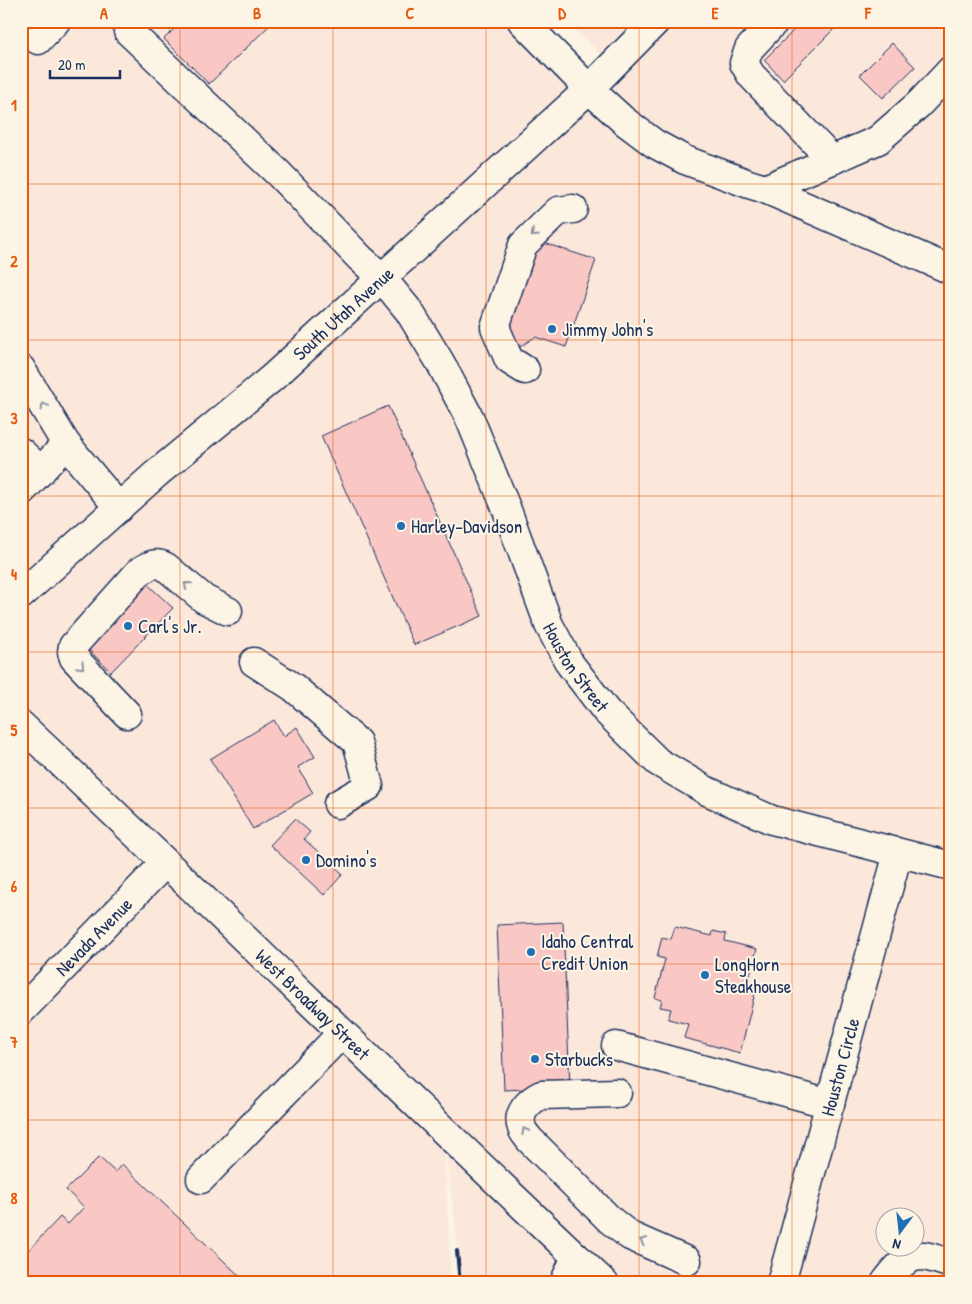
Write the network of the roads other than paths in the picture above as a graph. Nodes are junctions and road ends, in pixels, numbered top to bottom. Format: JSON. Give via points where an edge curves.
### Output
{"nodes":[{"id":1,"x":56,"y":21,"type":"edge"},
{"id":2,"x":522,"y":21,"type":"edge"},
{"id":3,"x":656,"y":21,"type":"edge"},
{"id":4,"x":775,"y":21,"type":"edge"},
{"id":5,"x":21,"y":25,"type":"edge"},
{"id":6,"x":128,"y":31,"type":"dead end"},
{"id":7,"x":951,"y":70,"type":"edge"},
{"id":8,"x":588,"y":89,"type":"junction"},
{"id":9,"x":832,"y":160,"type":"junction"},
{"id":10,"x":765,"y":189,"type":"junction"},
{"id":11,"x":573,"y":209,"type":"dead end"},
{"id":12,"x":951,"y":270,"type":"edge"},
{"id":13,"x":382,"y":278,"type":"junction"},
{"id":14,"x":21,"y":369,"type":"edge"},
{"id":15,"x":525,"y":370,"type":"dead end"},
{"id":16,"x":66,"y":444,"type":"junction"},
{"id":17,"x":31,"y":461,"type":"edge"},
{"id":18,"x":21,"y":492,"type":"edge"},
{"id":19,"x":119,"y":508,"type":"junction"},
{"id":20,"x":21,"y":595,"type":"edge"},
{"id":21,"x":228,"y":611,"type":"dead end"},
{"id":22,"x":254,"y":662,"type":"dead end"},
{"id":23,"x":127,"y":714,"type":"dead end"},
{"id":24,"x":21,"y":724,"type":"edge"},
{"id":25,"x":338,"y":804,"type":"dead end"},
{"id":26,"x":898,"y":852,"type":"junction"},
{"id":27,"x":165,"y":863,"type":"junction"},
{"id":28,"x":951,"y":866,"type":"edge"},
{"id":29,"x":21,"y":1011,"type":"edge"},
{"id":30,"x":342,"y":1034,"type":"junction"},
{"id":31,"x":616,"y":1046,"type":"dead end"},
{"id":32,"x":617,"y":1093,"type":"dead end"},
{"id":33,"x":830,"y":1104,"type":"junction"},
{"id":34,"x":201,"y":1179,"type":"dead end"},
{"id":35,"x":576,"y":1257,"type":"junction"},
{"id":36,"x":687,"y":1261,"type":"dead end"},
{"id":37,"x":951,"y":1264,"type":"edge"},
{"id":38,"x":564,"y":1283,"type":"edge"},
{"id":39,"x":604,"y":1283,"type":"edge"},
{"id":40,"x":781,"y":1283,"type":"edge"},
{"id":41,"x":885,"y":1283,"type":"edge"}],
"edges":[{"from":1,"to":5,"type":"main road","via":[[38,40]]},
{"from":2,"to":8,"type":"main road"},
{"from":3,"to":8,"type":"main road","name":"South Utah Avenue"},
{"from":4,"to":9,"type":"main road","via":[[749,48],[744,62],[751,75]]},
{"from":6,"to":13,"type":"main road","name":"Houston Street"},
{"from":7,"to":9,"type":"main road","via":[[878,140]]},
{"from":8,"to":10,"type":"main road","via":[[655,144],[685,160]]},
{"from":8,"to":13,"type":"main road","name":"South Utah Avenue"},
{"from":9,"to":10,"type":"main road"},
{"from":10,"to":12,"type":"main road"},
{"from":11,"to":15,"type":"main road","one_way":true,"via":[[558,211],[523,245],[494,327],[509,360]]},
{"from":13,"to":19,"type":"main road","name":"South Utah Avenue","via":[[272,378]]},
{"from":13,"to":26,"type":"main road","name":"Houston Street","via":[[409,311],[470,419],[550,625],[570,664],[606,711],[658,762],[707,791],[772,820]]},
{"from":16,"to":14,"type":"main road","one_way":true},
{"from":16,"to":17,"type":"main road"},
{"from":16,"to":19,"type":"main road"},
{"from":17,"to":18,"type":"main road"},
{"from":19,"to":20,"type":"main road","name":"South Utah Avenue"},
{"from":21,"to":23,"type":"main road","one_way":true,"via":[[204,599],[160,563],[139,572],[73,646],[72,652]]},
{"from":22,"to":25,"type":"main road","via":[[293,687],[357,742],[369,786]]},
{"from":24,"to":27,"type":"main road","name":"West Broadway Street"},
{"from":26,"to":28,"type":"main road","name":"Houston Street"},
{"from":26,"to":33,"type":"main road","name":"Houston Circle"},
{"from":27,"to":29,"type":"main road","name":"Nevada Avenue"},
{"from":27,"to":30,"type":"main road","name":"West Broadway Street"},
{"from":30,"to":34,"type":"main road"},
{"from":30,"to":35,"type":"main road","name":"West Broadway Street"},
{"from":31,"to":33,"type":"main road"},
{"from":36,"to":32,"type":"main road","one_way":true,"via":[[630,1236],[610,1220],[529,1139],[522,1128],[520,1119],[524,1108],[541,1095]]},
{"from":33,"to":40,"type":"main road","name":"Houston Circle"},
{"from":35,"to":38,"type":"main road"},
{"from":35,"to":39,"type":"main road","name":"West Broadway Street"},
{"from":37,"to":41,"type":"main road","via":[[923,1256],[909,1259],[894,1270]]}]}
